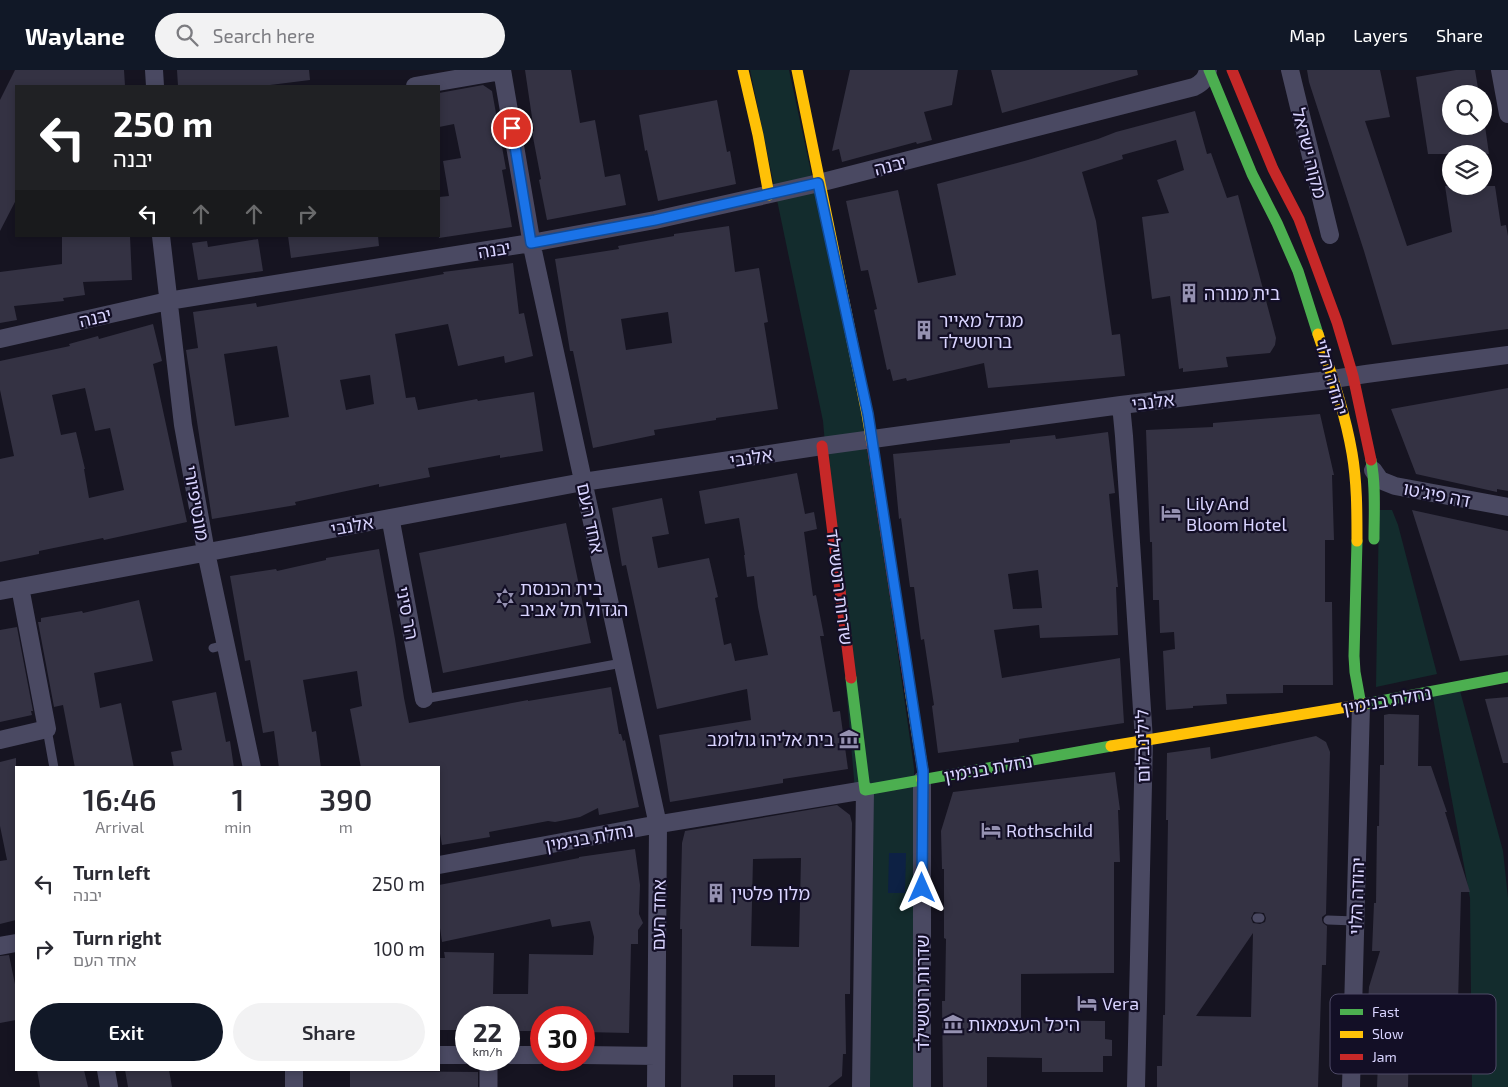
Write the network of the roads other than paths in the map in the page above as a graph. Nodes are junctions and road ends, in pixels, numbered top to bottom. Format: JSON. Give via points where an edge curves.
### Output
{"nodes":[{"id":1,"x":154,"y":70,"type":"edge"},
{"id":2,"x":743,"y":70,"type":"edge"},
{"id":3,"x":797,"y":70,"type":"edge"},
{"id":4,"x":1209,"y":70,"type":"edge"},
{"id":5,"x":1232,"y":70,"type":"edge"},
{"id":6,"x":1290,"y":70,"type":"edge"},
{"id":7,"x":1500,"y":70,"type":"edge"},
{"id":8,"x":502,"y":71,"type":"edge"},
{"id":9,"x":155,"y":85,"type":"edge"},
{"id":10,"x":422,"y":85,"type":"edge"},
{"id":11,"x":1508,"y":114,"type":"edge"},
{"id":12,"x":818,"y":183,"type":"junction"},
{"id":13,"x":769,"y":195,"type":"junction"},
{"id":14,"x":1330,"y":235,"type":"dead end"},
{"id":15,"x":161,"y":237,"type":"edge"},
{"id":16,"x":531,"y":243,"type":"junction"},
{"id":17,"x":168,"y":301,"type":"junction"},
{"id":18,"x":0,"y":339,"type":"edge"},
{"id":19,"x":1508,"y":355,"type":"edge"},
{"id":20,"x":1354,"y":376,"type":"junction"},
{"id":21,"x":1334,"y":378,"type":"junction"},
{"id":22,"x":1121,"y":405,"type":"junction"},
{"id":23,"x":871,"y":439,"type":"junction"},
{"id":24,"x":822,"y":446,"type":"junction"},
{"id":25,"x":1373,"y":470,"type":"junction"},
{"id":26,"x":583,"y":482,"type":"junction"},
{"id":27,"x":1508,"y":507,"type":"edge"},
{"id":28,"x":392,"y":527,"type":"dead end"},
{"id":29,"x":206,"y":552,"type":"junction"},
{"id":30,"x":1374,"y":555,"type":"dead end"},
{"id":31,"x":20,"y":588,"type":"junction"},
{"id":32,"x":0,"y":591,"type":"edge"},
{"id":33,"x":622,"y":663,"type":"junction"},
{"id":34,"x":1508,"y":677,"type":"edge"},
{"id":35,"x":1368,"y":682,"type":"dead end"},
{"id":36,"x":424,"y":699,"type":"joint"},
{"id":37,"x":1361,"y":705,"type":"junction"},
{"id":38,"x":47,"y":729,"type":"junction"},
{"id":39,"x":0,"y":740,"type":"edge"},
{"id":40,"x":1144,"y":740,"type":"junction"},
{"id":41,"x":54,"y":766,"type":"edge"},
{"id":42,"x":251,"y":766,"type":"edge"},
{"id":43,"x":922,"y":780,"type":"junction"},
{"id":44,"x":865,"y":790,"type":"junction"},
{"id":45,"x":658,"y":825,"type":"junction"},
{"id":46,"x":440,"y":865,"type":"edge"},
{"id":47,"x":1328,"y":920,"type":"dead end"},
{"id":48,"x":1355,"y":920,"type":"junction"},
{"id":49,"x":15,"y":943,"type":"edge"},
{"id":50,"x":0,"y":946,"type":"edge"},
{"id":51,"x":1358,"y":994,"type":"edge"},
{"id":52,"x":440,"y":1055,"type":"edge"},
{"id":53,"x":455,"y":1055,"type":"edge"},
{"id":54,"x":595,"y":1056,"type":"edge"},
{"id":55,"x":656,"y":1056,"type":"junction"},
{"id":56,"x":106,"y":1071,"type":"edge"},
{"id":57,"x":294,"y":1071,"type":"edge"},
{"id":58,"x":484,"y":1071,"type":"edge"},
{"id":59,"x":493,"y":1071,"type":"edge"},
{"id":60,"x":1353,"y":1074,"type":"edge"},
{"id":61,"x":109,"y":1087,"type":"edge"},
{"id":62,"x":294,"y":1087,"type":"edge"},
{"id":63,"x":484,"y":1087,"type":"edge"},
{"id":64,"x":493,"y":1087,"type":"edge"},
{"id":65,"x":656,"y":1087,"type":"edge"},
{"id":66,"x":861,"y":1087,"type":"edge"},
{"id":67,"x":922,"y":1087,"type":"edge"},
{"id":68,"x":1136,"y":1087,"type":"edge"},
{"id":69,"x":1351,"y":1087,"type":"edge"}],
"edges":[{"from":1,"to":9,"type":"street"},
{"from":2,"to":13,"type":"street"},
{"from":3,"to":12,"type":"street","name":"שדרות רוטשילד"},
{"from":4,"to":12,"type":"street","name":"יבנה","via":[[1206,79],[1194,87]]},
{"from":4,"to":21,"type":"street","name":"יהודה הלוי","via":[[1252,174],[1298,271]]},
{"from":5,"to":20,"type":"street","name":"יהודה הלוי","via":[[1273,169],[1299,219]]},
{"from":6,"to":14,"type":"street","name":"מקוה ישראל"},
{"from":7,"to":11,"type":"street"},
{"from":8,"to":10,"type":"street"},
{"from":8,"to":16,"type":"street","name":"אחד העם"},
{"from":12,"to":13,"type":"street","name":"יבנה"},
{"from":12,"to":23,"type":"street","name":"שדרות רוטשילד"},
{"from":13,"to":16,"type":"street","name":"יבנה"},
{"from":15,"to":17,"type":"street","name":"מונטיפיורי"},
{"from":16,"to":17,"type":"street","name":"יבנה"},
{"from":16,"to":26,"type":"street","name":"אחד העם"},
{"from":17,"to":18,"type":"street","name":"יבנה"},
{"from":17,"to":29,"type":"street","name":"מונטיפיורי","via":[[182,424]]},
{"from":19,"to":20,"type":"street","name":"אלנבי"},
{"from":20,"to":21,"type":"street","name":"אלנבי"},
{"from":20,"to":25,"type":"street","name":"יהודה הלוי"},
{"from":21,"to":22,"type":"street","name":"אלנבי"},
{"from":21,"to":37,"type":"street","name":"יהודה הלוי","via":[[1356,482],[1354,656]]},
{"from":22,"to":23,"type":"street","name":"אלנבי"},
{"from":22,"to":40,"type":"street","name":"לילינבלום"},
{"from":23,"to":24,"type":"street","name":"אלנבי"},
{"from":23,"to":43,"type":"street","name":"שדרות רוטשילד"},
{"from":24,"to":26,"type":"street","name":"אלנבי"},
{"from":24,"to":44,"type":"street","name":"שדרות רוטשילד"},
{"from":25,"to":27,"type":"street","name":"דה פיג'טו","via":[[1380,480],[1395,486]]},
{"from":25,"to":30,"type":"street","name":"יהודה הלוי"},
{"from":26,"to":29,"type":"street","name":"אלנבי"},
{"from":26,"to":33,"type":"street","name":"אחד העם"},
{"from":28,"to":36,"type":"street","name":"הר סיני"},
{"from":29,"to":31,"type":"street","name":"אלנבי"},
{"from":29,"to":42,"type":"street","name":"מונטיפיורי","via":[[219,647]]},
{"from":31,"to":32,"type":"street","name":"אלנבי"},
{"from":31,"to":38,"type":"street"},
{"from":33,"to":36,"type":"lane"},
{"from":33,"to":45,"type":"street","name":"אחד העם"},
{"from":34,"to":37,"type":"street","name":"נחלת בנימין"},
{"from":35,"to":37,"type":"street","name":"יהודה הלוי"},
{"from":37,"to":40,"type":"street","name":"נחלת בנימין"},
{"from":37,"to":48,"type":"street","name":"יהודה הלוי"},
{"from":38,"to":39,"type":"street"},
{"from":38,"to":41,"type":"lane"},
{"from":40,"to":43,"type":"street","name":"נחלת בנימין"},
{"from":40,"to":68,"type":"street","name":"לילינבלום"},
{"from":43,"to":44,"type":"street","name":"נחלת בנימין"},
{"from":43,"to":67,"type":"street","name":"שדרות רוטשילד"},
{"from":44,"to":45,"type":"street","name":"נחלת בנימין"},
{"from":44,"to":66,"type":"street","name":"שדרות רוטשילד"},
{"from":45,"to":46,"type":"street","name":"נחלת בנימין"},
{"from":45,"to":55,"type":"street","name":"אחד העם"},
{"from":47,"to":48,"type":"lane"},
{"from":48,"to":51,"type":"street","name":"יהודה הלוי"},
{"from":49,"to":50,"type":"street"},
{"from":52,"to":53,"type":"street"},
{"from":54,"to":55,"type":"street"},
{"from":55,"to":65,"type":"street","name":"אחד העם"},
{"from":56,"to":61,"type":"street"},
{"from":57,"to":62,"type":"street"},
{"from":58,"to":63,"type":"lane"},
{"from":59,"to":64,"type":"lane"},
{"from":60,"to":69,"type":"street","name":"יהודה הלוי"}]}
